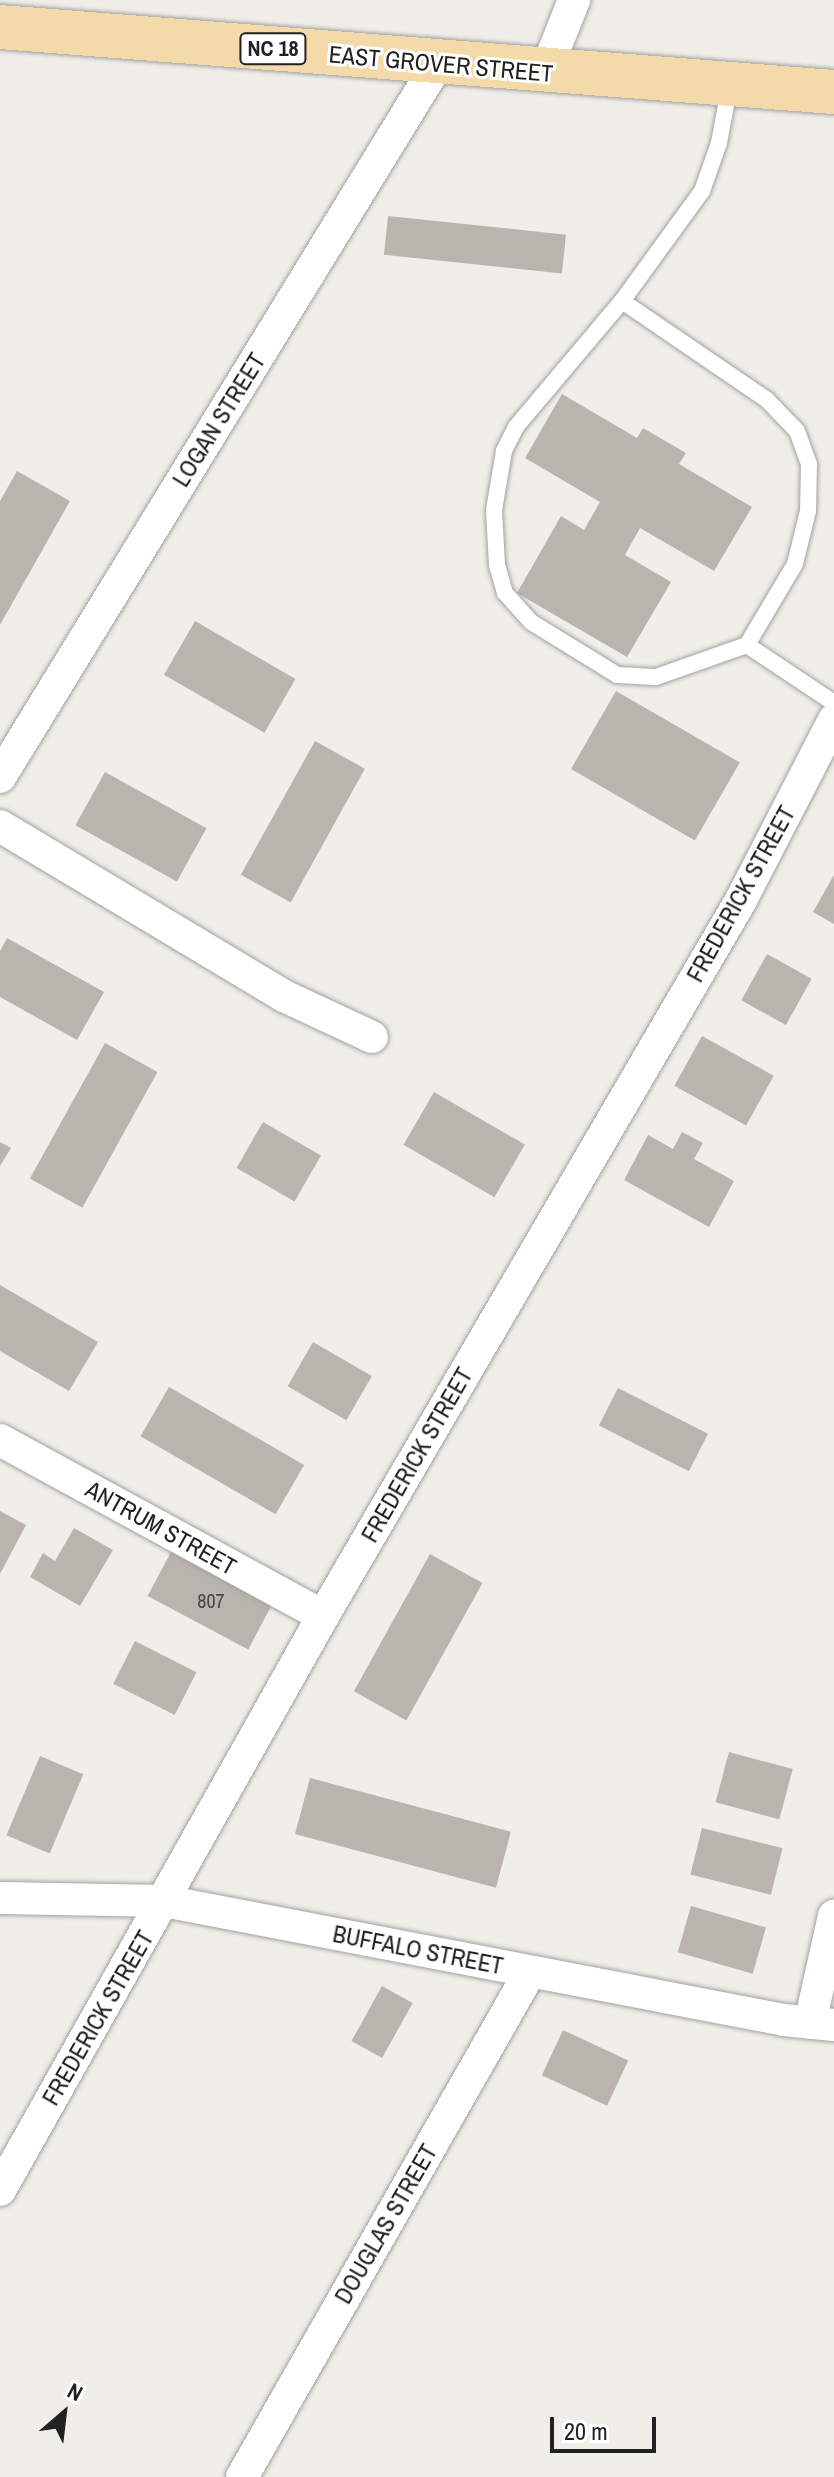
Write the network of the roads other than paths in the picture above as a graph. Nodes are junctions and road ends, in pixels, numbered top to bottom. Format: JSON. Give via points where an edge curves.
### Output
{"nodes":[{"id":1,"x":574,"y":0,"type":"edge"},
{"id":2,"x":0,"y":27,"type":"edge"},
{"id":3,"x":438,"y":63,"type":"junction"},
{"id":4,"x":545,"y":73,"type":"junction"},
{"id":5,"x":730,"y":82,"type":"junction"},
{"id":6,"x":834,"y":92,"type":"edge"},
{"id":7,"x":622,"y":301,"type":"junction"},
{"id":8,"x":747,"y":645,"type":"junction"},
{"id":9,"x":834,"y":703,"type":"edge"},
{"id":10,"x":834,"y":720,"type":"edge"},
{"id":11,"x":0,"y":777,"type":"edge"},
{"id":12,"x":0,"y":826,"type":"edge"},
{"id":13,"x":372,"y":1037,"type":"dead end"},
{"id":14,"x":0,"y":1440,"type":"edge"},
{"id":15,"x":323,"y":1616,"type":"junction"},
{"id":16,"x":0,"y":1898,"type":"edge"},
{"id":17,"x":164,"y":1901,"type":"junction"},
{"id":18,"x":834,"y":1916,"type":"edge"},
{"id":19,"x":530,"y":1972,"type":"junction"},
{"id":20,"x":822,"y":2024,"type":"edge"},
{"id":21,"x":0,"y":2190,"type":"edge"},
{"id":22,"x":242,"y":2477,"type":"edge"}],
"edges":[{"from":1,"to":4,"type":"street"},
{"from":2,"to":3,"type":"main road","name":"EAST GROVER STREET","number":"NC 18"},
{"from":3,"to":4,"type":"main road","name":"EAST GROVER STREET","number":"NC 18"},
{"from":3,"to":11,"type":"street","name":"LOGAN STREET"},
{"from":4,"to":5,"type":"main road","name":"EAST GROVER STREET","number":"NC 18"},
{"from":5,"to":6,"type":"main road","name":"EAST GROVER STREET","number":"NC 18"},
{"from":5,"to":7,"type":"lane","via":[[719,143],[702,191]]},
{"from":7,"to":8,"type":"lane","via":[[767,400],[797,431],[809,464],[808,511],[795,564]]},
{"from":7,"to":8,"type":"lane","via":[[548,384],[504,451],[494,510],[497,565],[505,593],[531,622],[617,675],[656,677]]},
{"from":8,"to":9,"type":"lane"},
{"from":10,"to":15,"type":"street","name":"FREDERICK STREET","via":[[741,900]]},
{"from":12,"to":13,"type":"street","via":[[284,996]]},
{"from":14,"to":15,"type":"street","name":"ANTRUM STREET"},
{"from":15,"to":17,"type":"street","name":"FREDERICK STREET"},
{"from":16,"to":17,"type":"street","name":"BUFFALO STREET"},
{"from":17,"to":19,"type":"street","name":"BUFFALO STREET"},
{"from":17,"to":21,"type":"street","name":"FREDERICK STREET"},
{"from":18,"to":20,"type":"street"},
{"from":19,"to":20,"type":"street","name":"BUFFALO STREET"},
{"from":19,"to":22,"type":"street","name":"DOUGLAS STREET"}]}
